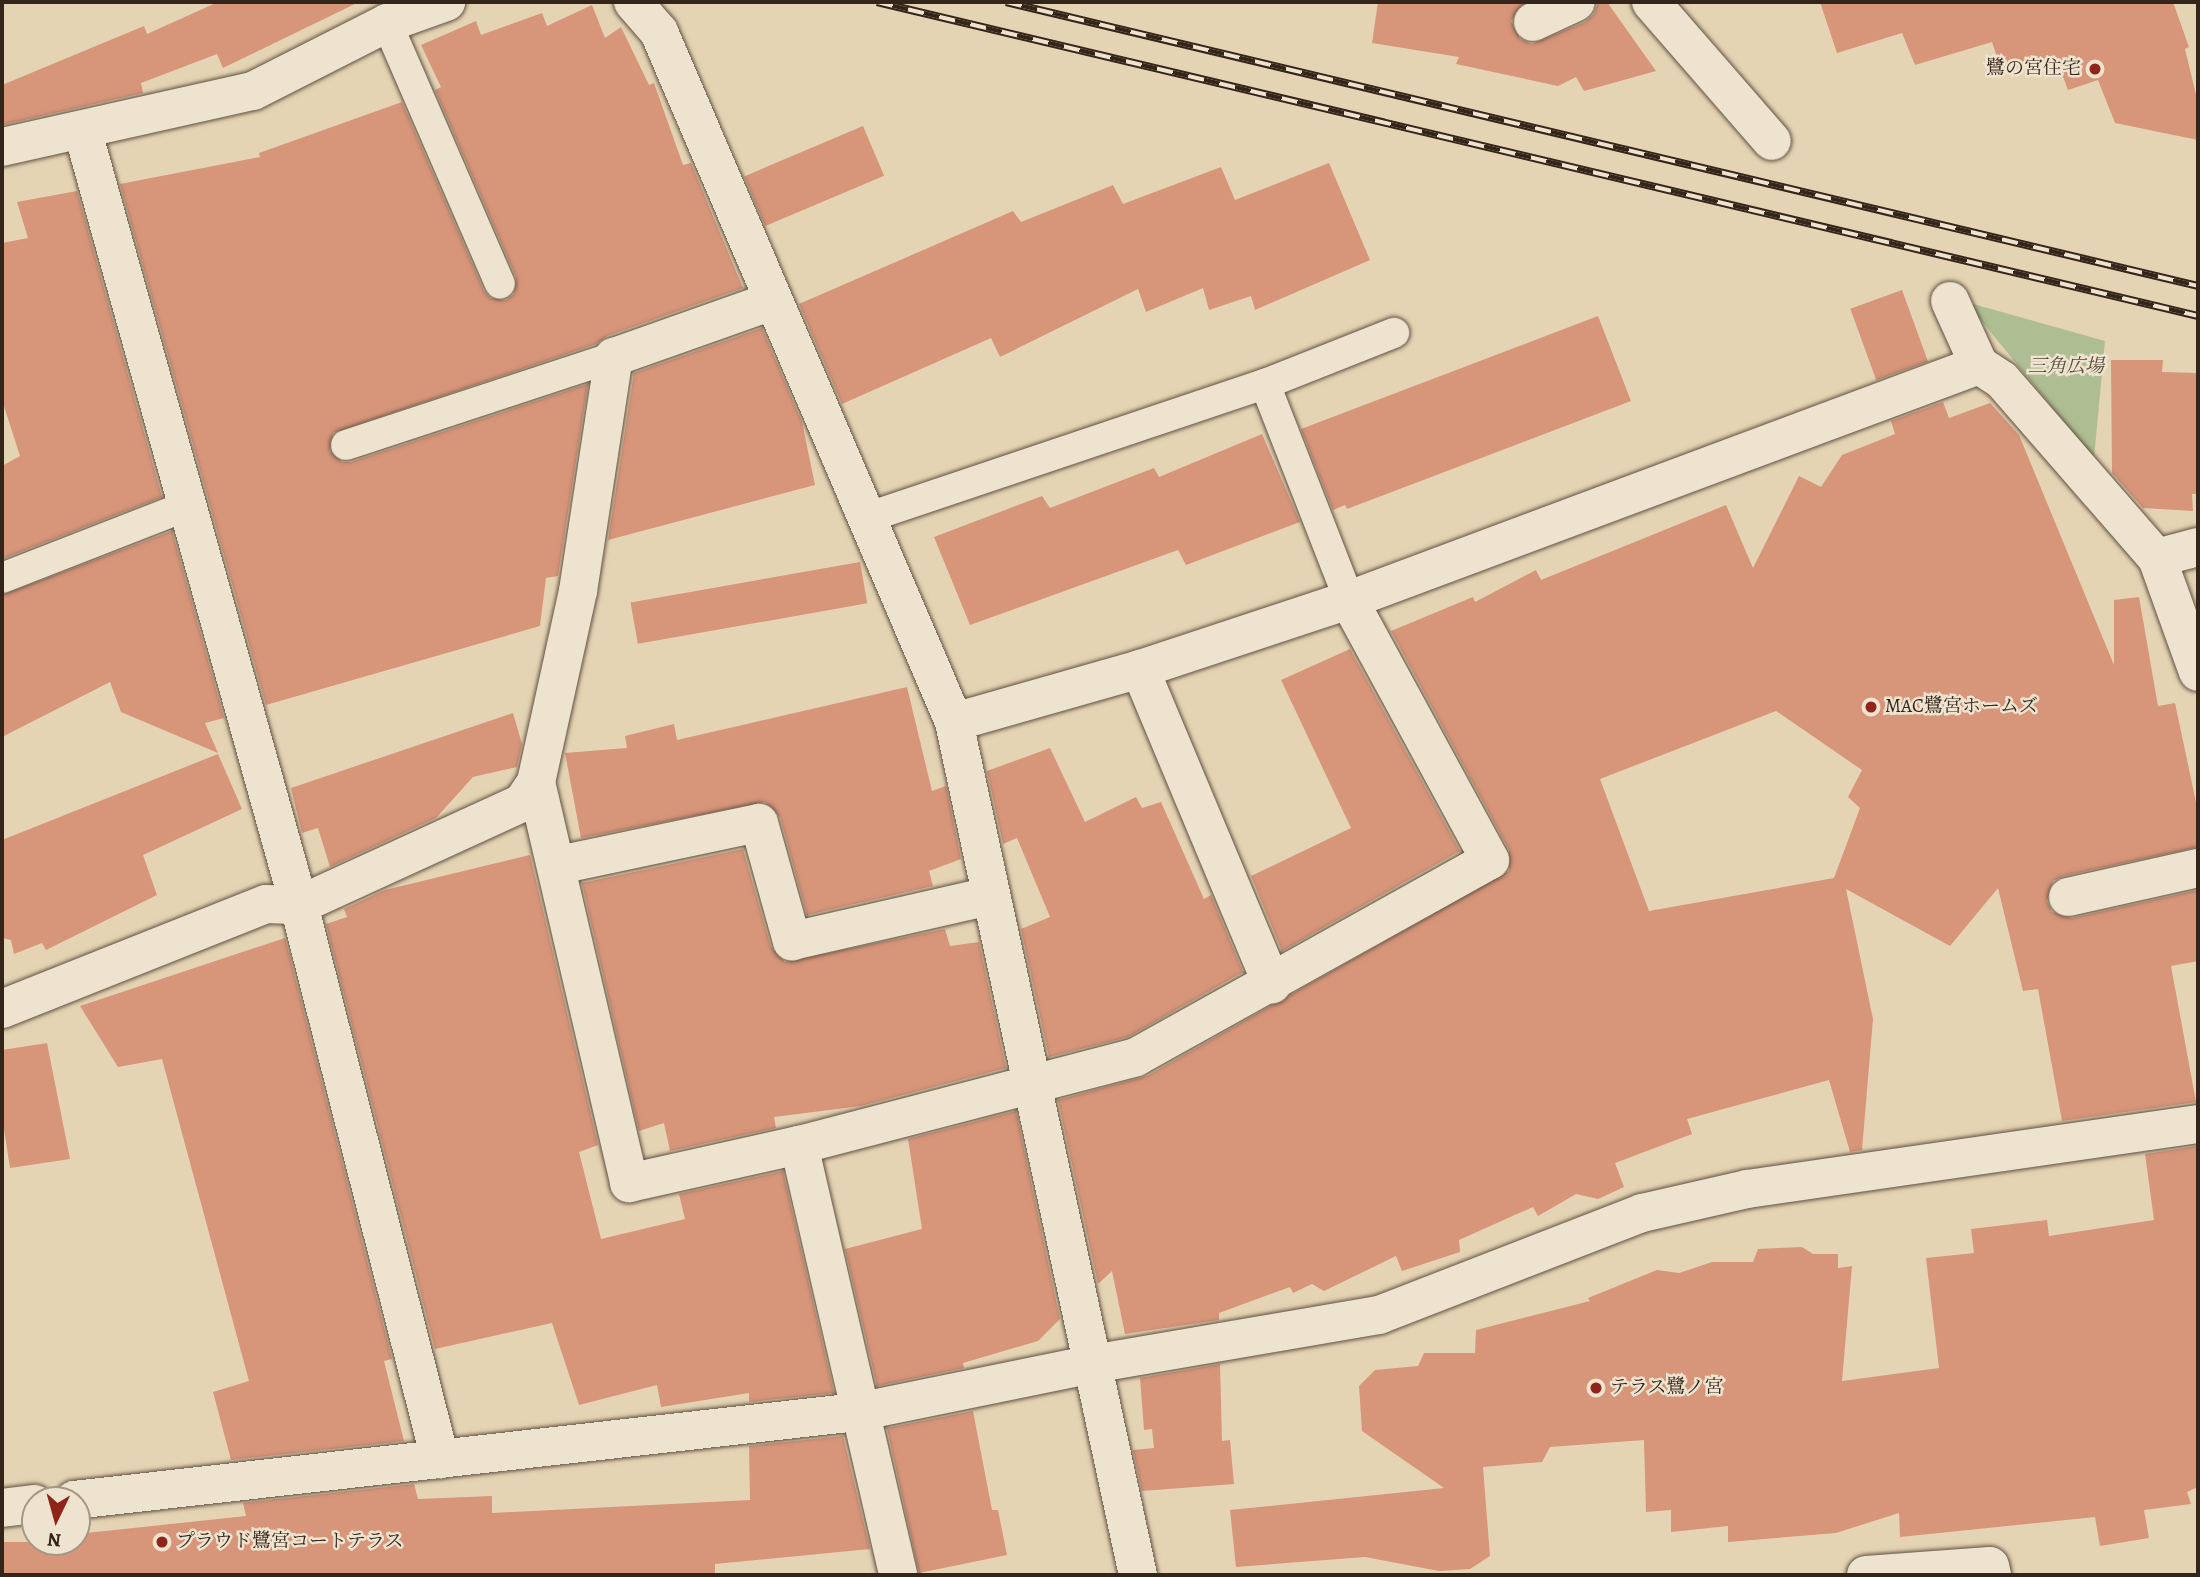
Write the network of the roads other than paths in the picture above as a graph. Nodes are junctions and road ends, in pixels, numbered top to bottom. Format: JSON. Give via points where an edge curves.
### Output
{"nodes":[{"id":1,"x":446,"y":2,"type":"edge"},
{"id":2,"x":633,"y":2,"type":"edge"},
{"id":3,"x":1576,"y":2,"type":"edge"},
{"id":4,"x":1651,"y":2,"type":"edge"},
{"id":5,"x":1533,"y":22,"type":"dead end"},
{"id":6,"x":387,"y":23,"type":"junction"},
{"id":7,"x":83,"y":132,"type":"junction"},
{"id":8,"x":1772,"y":141,"type":"dead end"},
{"id":9,"x":2,"y":147,"type":"edge"},
{"id":10,"x":500,"y":284,"type":"dead end"},
{"id":11,"x":772,"y":301,"type":"junction"},
{"id":12,"x":1950,"y":301,"type":"dead end"},
{"id":13,"x":1394,"y":333,"type":"dead end"},
{"id":14,"x":614,"y":357,"type":"junction"},
{"id":15,"x":1979,"y":365,"type":"junction"},
{"id":16,"x":1265,"y":384,"type":"junction"},
{"id":17,"x":346,"y":445,"type":"dead end"},
{"id":18,"x":187,"y":506,"type":"junction"},
{"id":19,"x":866,"y":519,"type":"junction"},
{"id":20,"x":2198,"y":547,"type":"edge"},
{"id":21,"x":2157,"y":558,"type":"junction"},
{"id":22,"x":2,"y":578,"type":"edge"},
{"id":23,"x":1349,"y":600,"type":"junction"},
{"id":24,"x":1140,"y":669,"type":"junction"},
{"id":25,"x":2198,"y":672,"type":"edge"},
{"id":26,"x":954,"y":722,"type":"junction"},
{"id":27,"x":536,"y":782,"type":"junction"},
{"id":28,"x":559,"y":865,"type":"junction"},
{"id":29,"x":2198,"y":868,"type":"edge"},
{"id":30,"x":990,"y":896,"type":"junction"},
{"id":31,"x":2068,"y":897,"type":"dead end"},
{"id":32,"x":299,"y":905,"type":"junction"},
{"id":33,"x":1272,"y":984,"type":"junction"},
{"id":34,"x":2,"y":1009,"type":"edge"},
{"id":35,"x":1032,"y":1086,"type":"junction"},
{"id":36,"x":2198,"y":1124,"type":"edge"},
{"id":37,"x":799,"y":1145,"type":"junction"},
{"id":38,"x":1092,"y":1364,"type":"junction"},
{"id":39,"x":857,"y":1412,"type":"junction"},
{"id":40,"x":440,"y":1459,"type":"junction"},
{"id":41,"x":91,"y":1498,"type":"edge"},
{"id":42,"x":21,"y":1506,"type":"edge"},
{"id":43,"x":2,"y":1508,"type":"edge"},
{"id":44,"x":898,"y":1575,"type":"edge"},
{"id":45,"x":1138,"y":1575,"type":"edge"},
{"id":46,"x":1866,"y":1575,"type":"edge"},
{"id":47,"x":1992,"y":1575,"type":"edge"}],
"edges":[{"from":1,"to":6,"type":"street"},
{"from":2,"to":11,"type":"street","via":[[659,32]]},
{"from":3,"to":5,"type":"street"},
{"from":4,"to":8,"type":"street"},
{"from":6,"to":7,"type":"street","via":[[253,91]]},
{"from":6,"to":10,"type":"lane"},
{"from":7,"to":9,"type":"street"},
{"from":7,"to":18,"type":"street"},
{"from":11,"to":14,"type":"street"},
{"from":11,"to":19,"type":"street"},
{"from":12,"to":15,"type":"street"},
{"from":13,"to":16,"type":"lane"},
{"from":14,"to":17,"type":"lane"},
{"from":14,"to":27,"type":"street","via":[[578,591]]},
{"from":15,"to":21,"type":"street","via":[[2002,380]]},
{"from":15,"to":23,"type":"street"},
{"from":16,"to":19,"type":"lane"},
{"from":16,"to":23,"type":"lane"},
{"from":18,"to":22,"type":"lane"},
{"from":18,"to":32,"type":"street"},
{"from":19,"to":26,"type":"street"},
{"from":20,"to":21,"type":"street"},
{"from":21,"to":25,"type":"street"},
{"from":23,"to":24,"type":"street"},
{"from":23,"to":33,"type":"street","via":[[1490,860]]},
{"from":24,"to":26,"type":"street"},
{"from":24,"to":33,"type":"street"},
{"from":26,"to":30,"type":"street"},
{"from":27,"to":28,"type":"street"},
{"from":27,"to":32,"type":"street","via":[[522,803]]},
{"from":28,"to":30,"type":"street","via":[[759,823],[792,941]]},
{"from":28,"to":37,"type":"street","via":[[629,1183]]},
{"from":29,"to":31,"type":"street"},
{"from":30,"to":35,"type":"street"},
{"from":32,"to":34,"type":"street","via":[[266,904]]},
{"from":32,"to":40,"type":"street"},
{"from":33,"to":35,"type":"street","via":[[1136,1056]]},
{"from":35,"to":37,"type":"street"},
{"from":35,"to":38,"type":"street"},
{"from":36,"to":38,"type":"street","via":[[1746,1189],[1642,1213],[1379,1315]]},
{"from":37,"to":39,"type":"street"},
{"from":38,"to":39,"type":"street"},
{"from":38,"to":45,"type":"street"},
{"from":39,"to":40,"type":"street"},
{"from":39,"to":44,"type":"street"},
{"from":40,"to":41,"type":"street"},
{"from":42,"to":43,"type":"street"},
{"from":46,"to":47,"type":"street","via":[[1990,1566]]}]}
